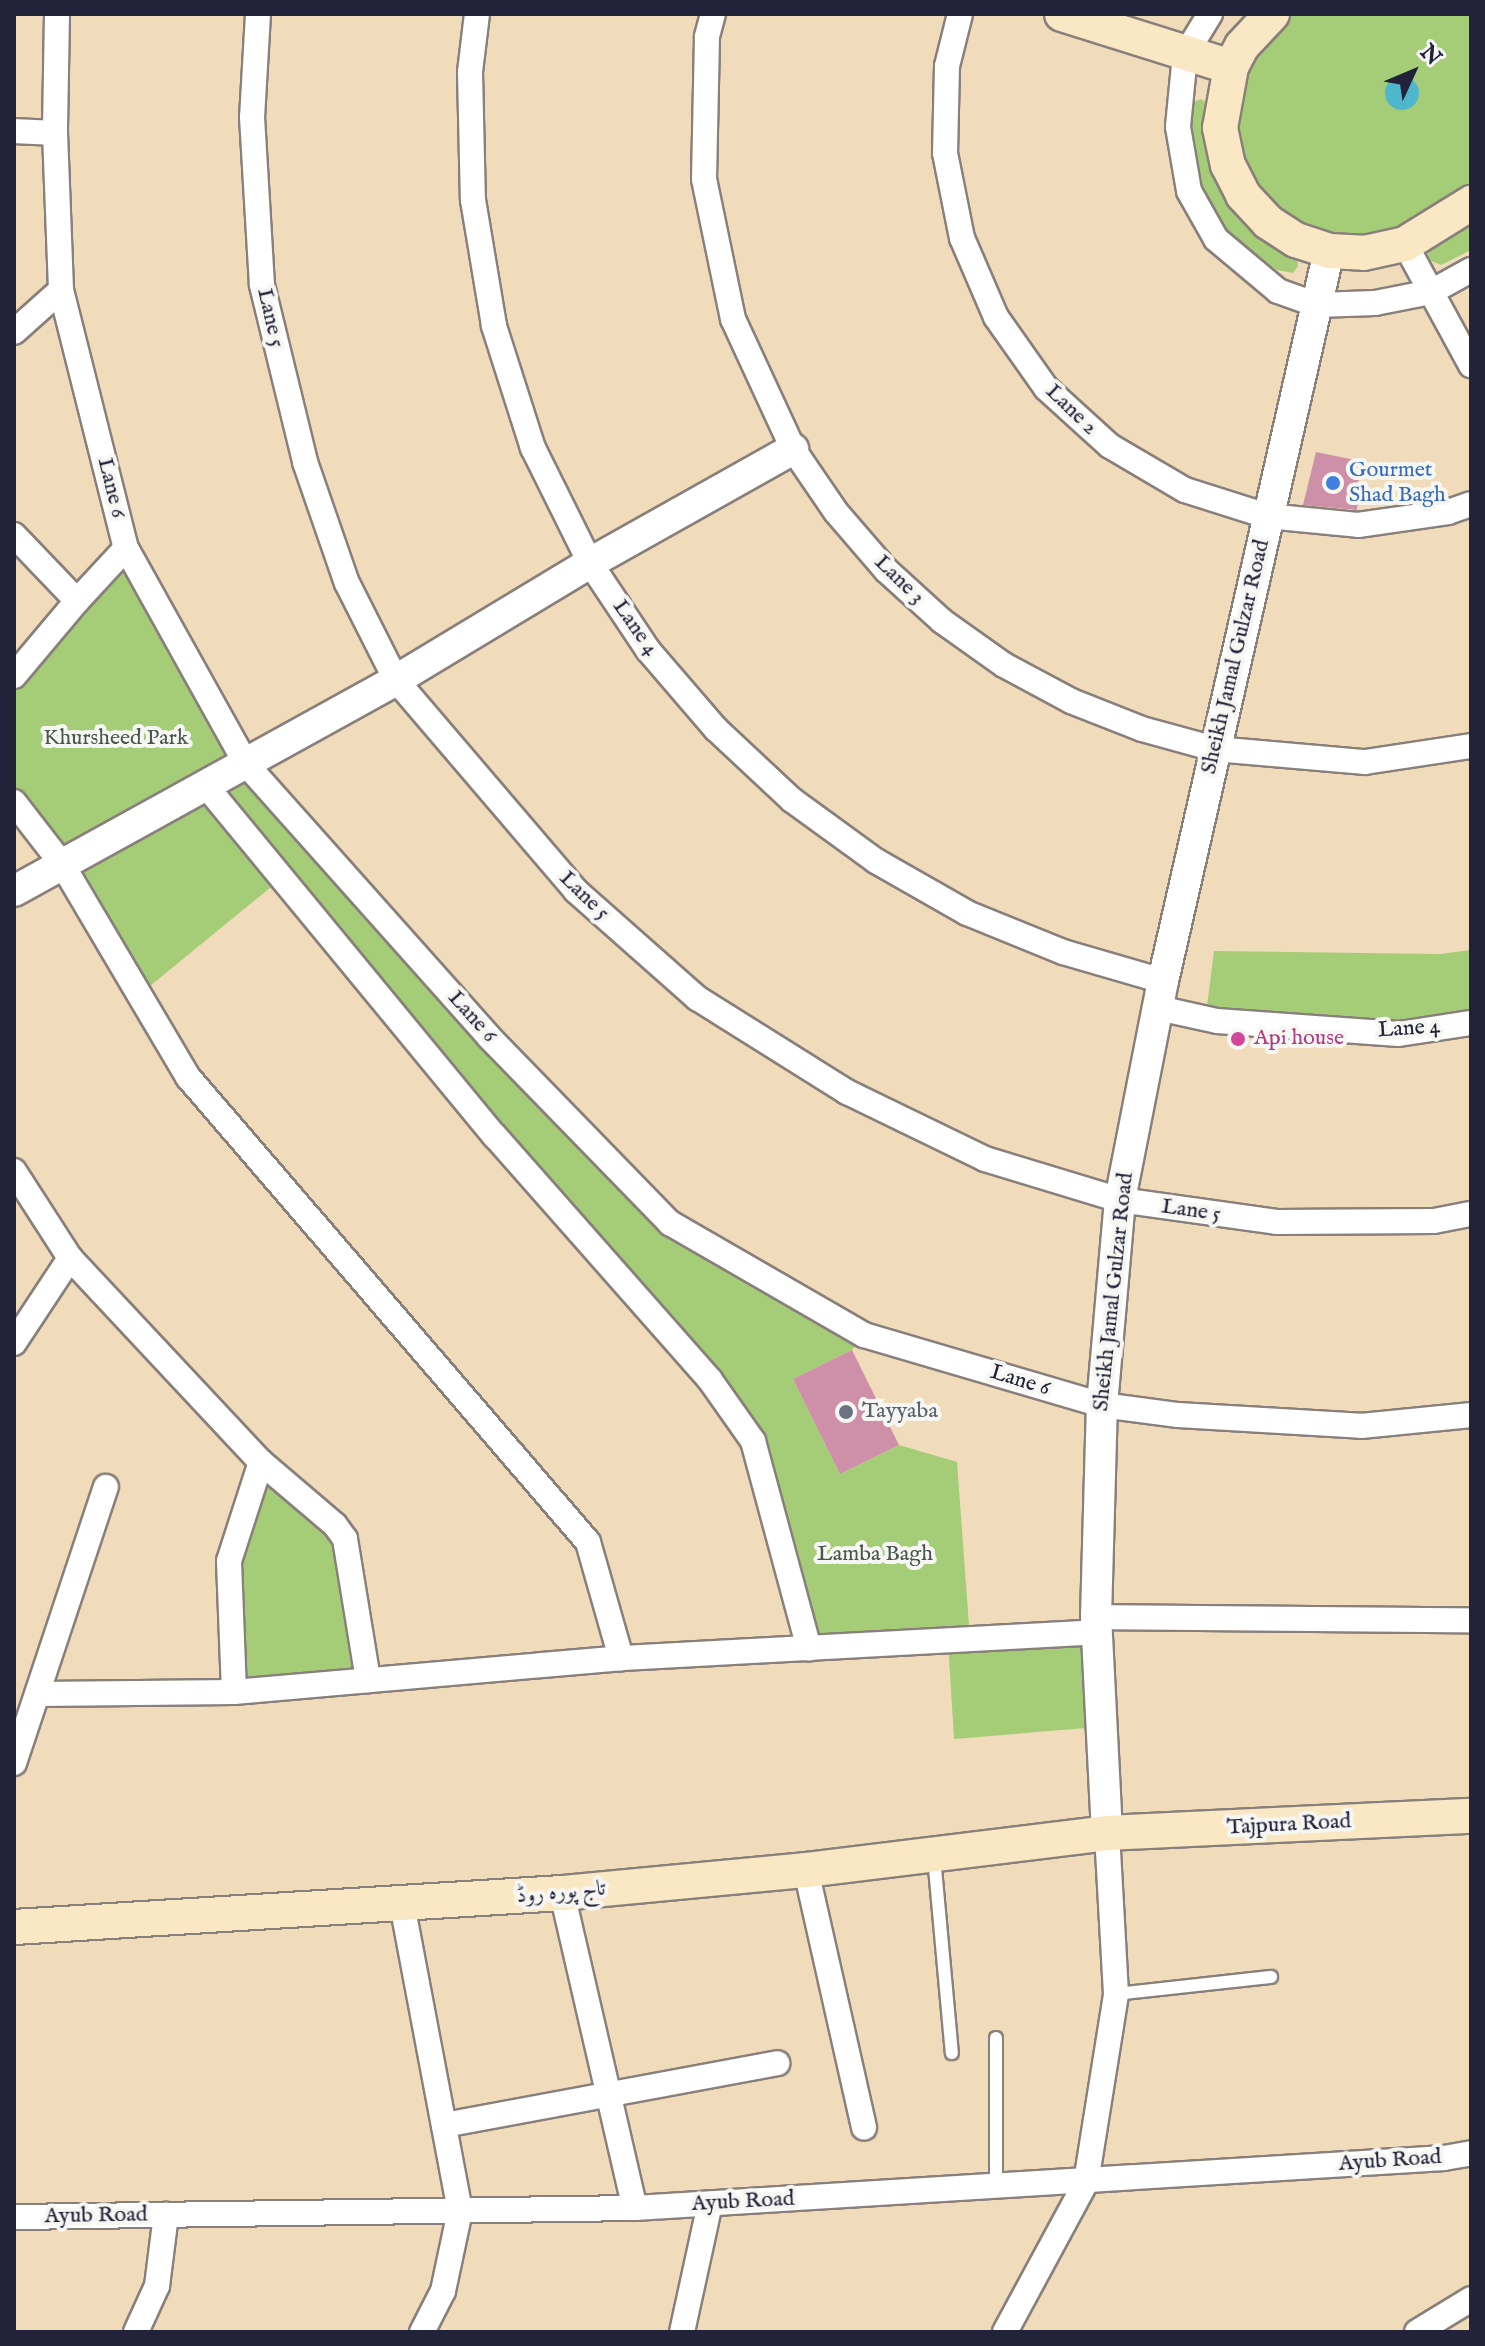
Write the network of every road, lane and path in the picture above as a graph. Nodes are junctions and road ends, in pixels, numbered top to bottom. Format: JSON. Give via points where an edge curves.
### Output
{"nodes":[{"id":1,"x":57,"y":14,"type":"edge"},
{"id":2,"x":258,"y":14,"type":"edge"},
{"id":3,"x":477,"y":14,"type":"edge"},
{"id":4,"x":713,"y":14,"type":"edge"},
{"id":5,"x":960,"y":14,"type":"edge"},
{"id":6,"x":1062,"y":14,"type":"edge"},
{"id":7,"x":1210,"y":14,"type":"edge"},
{"id":8,"x":1271,"y":14,"type":"edge"},
{"id":9,"x":1185,"y":55,"type":"junction"},
{"id":10,"x":1231,"y":67,"type":"junction"},
{"id":11,"x":14,"y":131,"type":"edge"},
{"id":12,"x":55,"y":133,"type":"junction"},
{"id":13,"x":1471,"y":203,"type":"edge"},
{"id":14,"x":1405,"y":244,"type":"junction"},
{"id":15,"x":1329,"y":251,"type":"junction"},
{"id":16,"x":1471,"y":270,"type":"edge"},
{"id":17,"x":61,"y":290,"type":"junction"},
{"id":18,"x":1431,"y":292,"type":"junction"},
{"id":19,"x":1317,"y":305,"type":"junction"},
{"id":20,"x":14,"y":332,"type":"edge"},
{"id":21,"x":1471,"y":365,"type":"edge"},
{"id":22,"x":793,"y":449,"type":"junction"},
{"id":23,"x":1471,"y":504,"type":"edge"},
{"id":24,"x":1267,"y":516,"type":"junction"},
{"id":25,"x":14,"y":535,"type":"edge"},
{"id":26,"x":126,"y":548,"type":"junction"},
{"id":27,"x":590,"y":563,"type":"junction"},
{"id":28,"x":77,"y":601,"type":"junction"},
{"id":29,"x":14,"y":676,"type":"edge"},
{"id":30,"x":396,"y":680,"type":"junction"},
{"id":31,"x":1471,"y":746,"type":"edge"},
{"id":32,"x":1215,"y":749,"type":"junction"},
{"id":33,"x":246,"y":764,"type":"junction"},
{"id":34,"x":206,"y":786,"type":"junction"},
{"id":35,"x":14,"y":802,"type":"edge"},
{"id":36,"x":62,"y":864,"type":"junction"},
{"id":37,"x":14,"y":891,"type":"edge"},
{"id":38,"x":1160,"y":995,"type":"junction"},
{"id":39,"x":1471,"y":1023,"type":"edge"},
{"id":40,"x":14,"y":1171,"type":"edge"},
{"id":41,"x":1120,"y":1200,"type":"junction"},
{"id":42,"x":1471,"y":1214,"type":"edge"},
{"id":43,"x":70,"y":1258,"type":"junction"},
{"id":44,"x":14,"y":1343,"type":"edge"},
{"id":45,"x":1102,"y":1405,"type":"junction"},
{"id":46,"x":1471,"y":1415,"type":"edge"},
{"id":47,"x":261,"y":1462,"type":"junction"},
{"id":48,"x":106,"y":1487,"type":"dead end"},
{"id":49,"x":1471,"y":1620,"type":"edge"},
{"id":50,"x":1097,"y":1624,"type":"junction"},
{"id":51,"x":809,"y":1649,"type":"junction"},
{"id":52,"x":621,"y":1658,"type":"junction"},
{"id":53,"x":368,"y":1680,"type":"junction"},
{"id":54,"x":234,"y":1692,"type":"junction"},
{"id":55,"x":38,"y":1694,"type":"junction"},
{"id":56,"x":14,"y":1763,"type":"edge"},
{"id":57,"x":1471,"y":1816,"type":"edge"},
{"id":58,"x":1107,"y":1833,"type":"junction"},
{"id":59,"x":933,"y":1854,"type":"junction"},
{"id":60,"x":806,"y":1870,"type":"junction"},
{"id":61,"x":562,"y":1893,"type":"junction"},
{"id":62,"x":402,"y":1904,"type":"junction"},
{"id":63,"x":14,"y":1927,"type":"edge"},
{"id":64,"x":1271,"y":1977,"type":"dead end"},
{"id":65,"x":1116,"y":1994,"type":"junction"},
{"id":66,"x":996,"y":2038,"type":"dead end"},
{"id":67,"x":952,"y":2053,"type":"dead end"},
{"id":68,"x":777,"y":2063,"type":"dead end"},
{"id":69,"x":608,"y":2094,"type":"junction"},
{"id":70,"x":444,"y":2125,"type":"junction"},
{"id":71,"x":864,"y":2128,"type":"dead end"},
{"id":72,"x":1471,"y":2153,"type":"edge"},
{"id":73,"x":1086,"y":2182,"type":"junction"},
{"id":74,"x":996,"y":2187,"type":"junction"},
{"id":75,"x":710,"y":2204,"type":"junction"},
{"id":76,"x":635,"y":2208,"type":"junction"},
{"id":77,"x":460,"y":2211,"type":"junction"},
{"id":78,"x":166,"y":2215,"type":"junction"},
{"id":79,"x":14,"y":2217,"type":"edge"},
{"id":80,"x":1471,"y":2299,"type":"edge"},
{"id":81,"x":136,"y":2332,"type":"edge"},
{"id":82,"x":422,"y":2332,"type":"edge"},
{"id":83,"x":682,"y":2332,"type":"edge"},
{"id":84,"x":1005,"y":2332,"type":"edge"},
{"id":85,"x":1417,"y":2332,"type":"edge"}],
"edges":[{"from":1,"to":12,"type":"street","name":"Lane 6"},
{"from":2,"to":30,"type":"street","name":"Lane 5","via":[[252,117],[262,285],[305,462],[347,583]]},
{"from":3,"to":27,"type":"street","name":"Lane 4","via":[[470,72],[473,200],[494,326],[533,448]]},
{"from":4,"to":22,"type":"street","name":"Lane 3","via":[[707,37],[704,179],[733,319]]},
{"from":5,"to":24,"type":"street","name":"Lane 2","via":[[947,66],[945,153],[962,238],[996,317],[1046,388],[1110,446],[1185,490]]},
{"from":6,"to":9,"type":"main road"},
{"from":7,"to":9,"type":"street"},
{"from":8,"to":10,"type":"main road"},
{"from":9,"to":10,"type":"main road"},
{"from":9,"to":19,"type":"street","via":[[1178,127],[1189,191],[1216,239],[1278,291]]},
{"from":10,"to":15,"type":"main road","via":[[1220,128],[1228,165],[1243,195],[1268,222],[1296,240]]},
{"from":11,"to":12,"type":"street"},
{"from":12,"to":17,"type":"street","name":"Lane 6"},
{"from":13,"to":14,"type":"main road"},
{"from":14,"to":15,"type":"main road","via":[[1364,253]]},
{"from":14,"to":18,"type":"street"},
{"from":15,"to":19,"type":"street","name":"Sheikh Jamal Gulzar Road"},
{"from":16,"to":18,"type":"street"},
{"from":17,"to":20,"type":"street"},
{"from":17,"to":26,"type":"street","name":"Lane 6"},
{"from":18,"to":19,"type":"street","via":[[1375,303]]},
{"from":18,"to":21,"type":"street"},
{"from":19,"to":24,"type":"street","name":"Sheikh Jamal Gulzar Road"},
{"from":22,"to":27,"type":"street"},
{"from":22,"to":32,"type":"street","name":"Lane 3","via":[[836,512],[886,570],[942,621],[1004,665],[1085,707]]},
{"from":23,"to":24,"type":"street","name":"Lane 2","via":[[1358,525]]},
{"from":24,"to":32,"type":"street","name":"Sheikh Jamal Gulzar Road"},
{"from":25,"to":28,"type":"street"},
{"from":26,"to":28,"type":"street"},
{"from":26,"to":33,"type":"street","name":"Lane 6"},
{"from":27,"to":30,"type":"street"},
{"from":27,"to":38,"type":"street","name":"Lane 4","via":[[667,672],[716,729],[792,800],[876,861],[967,913]]},
{"from":28,"to":29,"type":"street"},
{"from":30,"to":33,"type":"street"},
{"from":30,"to":41,"type":"street","name":"Lane 5","via":[[576,891],[697,998],[847,1092],[985,1159]]},
{"from":31,"to":32,"type":"street","name":"Lane 3","via":[[1365,762]]},
{"from":32,"to":38,"type":"street","name":"Sheikh Jamal Gulzar Road"},
{"from":33,"to":34,"type":"street"},
{"from":33,"to":45,"type":"street","name":"Lane 6","via":[[489,1037],[670,1223],[864,1335]]},
{"from":34,"to":36,"type":"street"},
{"from":34,"to":51,"type":"street","via":[[495,1136],[710,1380],[753,1441]]},
{"from":35,"to":36,"type":"street"},
{"from":36,"to":37,"type":"street"},
{"from":36,"to":52,"type":"street","via":[[188,1077],[588,1542]]},
{"from":38,"to":39,"type":"street","name":"Lane 4","via":[[1217,1021],[1399,1034]]},
{"from":38,"to":41,"type":"street","name":"Sheikh Jamal Gulzar Road"},
{"from":40,"to":43,"type":"street"},
{"from":41,"to":42,"type":"street","name":"Lane 5","via":[[1276,1222],[1434,1221]]},
{"from":41,"to":45,"type":"street","name":"Sheikh Jamal Gulzar Road"},
{"from":43,"to":44,"type":"street"},
{"from":43,"to":47,"type":"street"},
{"from":45,"to":46,"type":"street","name":"Lane 6","via":[[1361,1426]]},
{"from":45,"to":50,"type":"street","name":"Sheikh Jamal Gulzar Road"},
{"from":47,"to":53,"type":"street","via":[[345,1539]]},
{"from":47,"to":54,"type":"street","via":[[229,1561]]},
{"from":48,"to":55,"type":"street"},
{"from":49,"to":50,"type":"street"},
{"from":50,"to":51,"type":"street"},
{"from":50,"to":58,"type":"street","name":"Sheikh Jamal Gulzar Road"},
{"from":51,"to":52,"type":"street"},
{"from":52,"to":53,"type":"street"},
{"from":53,"to":54,"type":"street"},
{"from":54,"to":55,"type":"street"},
{"from":55,"to":56,"type":"street"},
{"from":57,"to":58,"type":"main road","name":"Tajpura Road"},
{"from":58,"to":59,"type":"main road","name":"تاج پورہ روڈ"},
{"from":58,"to":65,"type":"street","name":"Sheikh Jamal Gulzar Road"},
{"from":59,"to":60,"type":"main road","name":"تاج پورہ روڈ"},
{"from":59,"to":67,"type":"lane"},
{"from":60,"to":61,"type":"main road","name":"تاج پورہ روڈ"},
{"from":60,"to":71,"type":"street"},
{"from":61,"to":62,"type":"main road","name":"تاج پورہ روڈ"},
{"from":61,"to":69,"type":"street"},
{"from":62,"to":63,"type":"main road","name":"تاج پورہ روڈ"},
{"from":62,"to":70,"type":"street"},
{"from":64,"to":65,"type":"lane"},
{"from":65,"to":73,"type":"street","name":"Sheikh Jamal Gulzar Road"},
{"from":66,"to":74,"type":"lane"},
{"from":68,"to":69,"type":"street"},
{"from":69,"to":70,"type":"street"},
{"from":69,"to":76,"type":"street"},
{"from":70,"to":77,"type":"street"},
{"from":72,"to":73,"type":"street","name":"Ayub Road"},
{"from":73,"to":74,"type":"street","name":"Ayub Road"},
{"from":73,"to":84,"type":"street","name":"Sheikh Jamal Gulzar Road"},
{"from":74,"to":75,"type":"street","name":"Ayub Road"},
{"from":75,"to":76,"type":"street","name":"Ayub Road"},
{"from":75,"to":83,"type":"street"},
{"from":76,"to":77,"type":"street","name":"Ayub Road"},
{"from":77,"to":78,"type":"street","name":"Ayub Road"},
{"from":77,"to":82,"type":"street","via":[[443,2291]]},
{"from":78,"to":79,"type":"street","name":"Ayub Road"},
{"from":78,"to":81,"type":"street","via":[[157,2286]]},
{"from":80,"to":85,"type":"street"}]}
